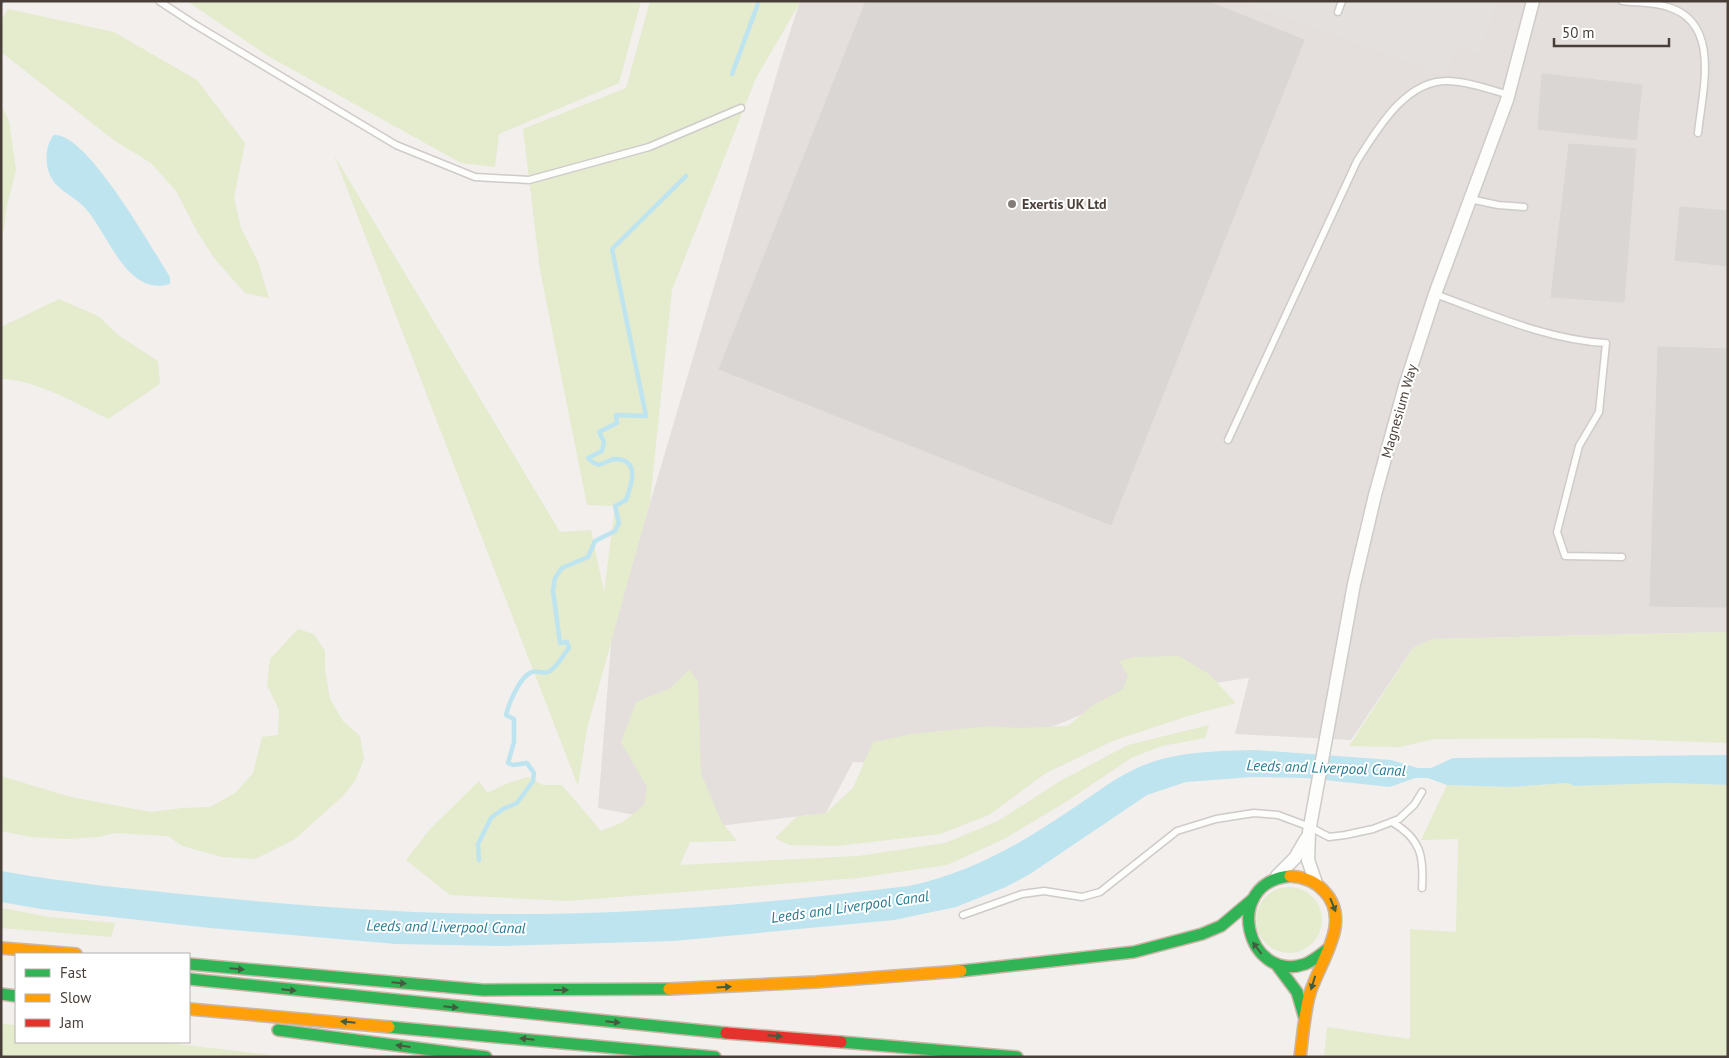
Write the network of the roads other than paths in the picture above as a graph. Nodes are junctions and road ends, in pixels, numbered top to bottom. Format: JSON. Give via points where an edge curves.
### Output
{"nodes":[{"id":1,"x":159,"y":1,"type":"edge"},
{"id":2,"x":1342,"y":1,"type":"edge"},
{"id":3,"x":1533,"y":1,"type":"edge"},
{"id":4,"x":1622,"y":1,"type":"edge"},
{"id":5,"x":1338,"y":12,"type":"dead end"},
{"id":6,"x":1508,"y":95,"type":"junction"},
{"id":7,"x":741,"y":108,"type":"dead end"},
{"id":8,"x":1698,"y":133,"type":"dead end"},
{"id":9,"x":1470,"y":199,"type":"junction"},
{"id":10,"x":1524,"y":207,"type":"dead end"},
{"id":11,"x":1435,"y":294,"type":"junction"},
{"id":12,"x":1228,"y":440,"type":"dead end"},
{"id":13,"x":1622,"y":557,"type":"dead end"},
{"id":14,"x":1422,"y":792,"type":"dead end"},
{"id":15,"x":1392,"y":822,"type":"junction"},
{"id":16,"x":1309,"y":829,"type":"junction"},
{"id":17,"x":1271,"y":882,"type":"junction"},
{"id":18,"x":1316,"y":883,"type":"junction"},
{"id":19,"x":1422,"y":888,"type":"dead end"},
{"id":20,"x":1252,"y":899,"type":"junction"},
{"id":21,"x":963,"y":915,"type":"dead end"},
{"id":22,"x":1,"y":948,"type":"edge"},
{"id":23,"x":1328,"y":949,"type":"junction"},
{"id":24,"x":64,"y":953,"type":"edge"},
{"id":25,"x":1,"y":959,"type":"edge"},
{"id":26,"x":15,"y":960,"type":"edge"},
{"id":27,"x":190,"y":964,"type":"edge"},
{"id":28,"x":1276,"y":964,"type":"junction"},
{"id":29,"x":190,"y":979,"type":"edge"},
{"id":30,"x":1,"y":994,"type":"edge"},
{"id":31,"x":15,"y":996,"type":"edge"},
{"id":32,"x":190,"y":1009,"type":"edge"},
{"id":33,"x":1304,"y":1019,"type":"junction"},
{"id":34,"x":190,"y":1020,"type":"edge"},
{"id":35,"x":218,"y":1024,"type":"dead end"},
{"id":36,"x":266,"y":1029,"type":"dead end"},
{"id":37,"x":486,"y":1057,"type":"edge"},
{"id":38,"x":715,"y":1057,"type":"edge"},
{"id":39,"x":1017,"y":1057,"type":"edge"},
{"id":40,"x":1300,"y":1057,"type":"edge"}],
"edges":[{"from":1,"to":7,"type":"lane","via":[[396,145],[475,177],[529,180],[649,147]]},
{"from":2,"to":5,"type":"lane"},
{"from":3,"to":6,"type":"street","name":"Magnesium Way"},
{"from":4,"to":8,"type":"lane","via":[[1672,8],[1687,17],[1700,31],[1705,52]]},
{"from":6,"to":9,"type":"street","name":"Magnesium Way"},
{"from":6,"to":12,"type":"lane","via":[[1448,81],[1428,85],[1411,92],[1377,129],[1356,161]]},
{"from":9,"to":10,"type":"lane"},
{"from":9,"to":11,"type":"street","name":"Magnesium Way"},
{"from":11,"to":13,"type":"lane","via":[[1532,328],[1587,342],[1606,343],[1599,412],[1579,446],[1558,532],[1565,556]]},
{"from":11,"to":16,"type":"street","name":"Magnesium Way","via":[[1405,386],[1354,584]]},
{"from":14,"to":15,"type":"lane","via":[[1414,805]]},
{"from":15,"to":16,"type":"lane","via":[[1329,837]]},
{"from":15,"to":19,"type":"lane","via":[[1414,839],[1419,848]]},
{"from":16,"to":17,"type":"street","name":"Magnesium Way","via":[[1296,858]]},
{"from":16,"to":18,"type":"street","name":"Magnesium Way","via":[[1308,860]]},
{"from":16,"to":21,"type":"lane","via":[[1278,816],[1254,813],[1216,819],[1177,831],[1100,892],[1082,897],[1044,891],[1022,894]]},
{"from":17,"to":18,"type":"highway","via":[[1296,876]]},
{"from":17,"to":20,"type":"highway"},
{"from":18,"to":23,"type":"highway","one_way":true,"via":[[1329,895],[1337,916],[1334,939]]},
{"from":27,"to":20,"type":"highway","one_way":true,"via":[[483,990],[655,990],[816,982],[997,968],[1134,952],[1222,926]]},
{"from":28,"to":20,"type":"highway","one_way":true,"via":[[1262,956],[1252,944],[1247,914]]},
{"from":22,"to":24,"type":"highway"},
{"from":23,"to":28,"type":"highway","via":[[1318,959],[1304,965]]},
{"from":23,"to":33,"type":"highway","one_way":true,"via":[[1314,977]]},
{"from":25,"to":26,"type":"highway"},
{"from":28,"to":33,"type":"highway","via":[[1296,992]]},
{"from":29,"to":39,"type":"highway","one_way":true,"via":[[638,1025]]},
{"from":30,"to":31,"type":"highway"},
{"from":38,"to":32,"type":"highway","one_way":true},
{"from":33,"to":40,"type":"highway"},
{"from":34,"to":35,"type":"highway"},
{"from":37,"to":36,"type":"highway","one_way":true}]}
